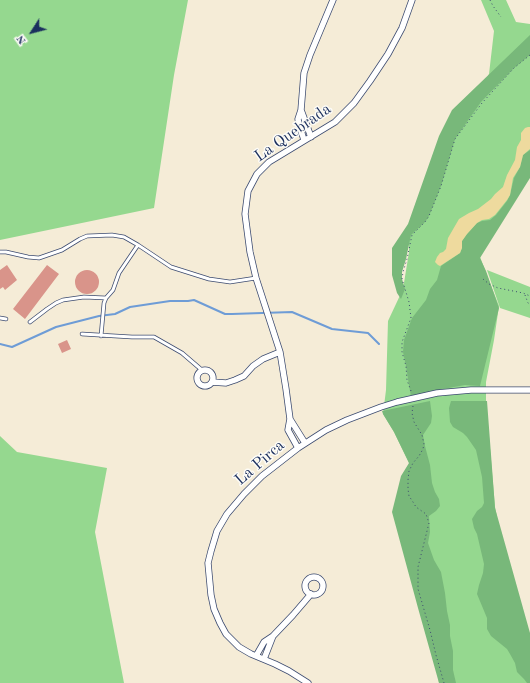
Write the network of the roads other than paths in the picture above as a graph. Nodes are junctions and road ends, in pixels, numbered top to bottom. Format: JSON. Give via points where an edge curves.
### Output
{"nodes":[{"id":1,"x":333,"y":0,"type":"edge"},
{"id":2,"x":412,"y":0,"type":"edge"},
{"id":3,"x":301,"y":110,"type":"junction"},
{"id":4,"x":311,"y":137,"type":"junction"},
{"id":5,"x":304,"y":140,"type":"junction"},
{"id":6,"x":138,"y":245,"type":"junction"},
{"id":7,"x":0,"y":252,"type":"edge"},
{"id":8,"x":256,"y":278,"type":"junction"},
{"id":9,"x":106,"y":298,"type":"junction"},
{"id":10,"x":0,"y":318,"type":"edge"},
{"id":11,"x":6,"y":319,"type":"dead end"},
{"id":12,"x":30,"y":322,"type":"dead end"},
{"id":13,"x":82,"y":334,"type":"dead end"},
{"id":14,"x":101,"y":336,"type":"junction"},
{"id":15,"x":280,"y":352,"type":"junction"},
{"id":16,"x":203,"y":370,"type":"junction"},
{"id":17,"x":212,"y":382,"type":"junction"},
{"id":18,"x":530,"y":390,"type":"edge"},
{"id":19,"x":290,"y":419,"type":"junction"},
{"id":20,"x":305,"y":443,"type":"junction"},
{"id":21,"x":298,"y":448,"type":"junction"},
{"id":22,"x":311,"y":594,"type":"dead end"},
{"id":23,"x":273,"y":636,"type":"junction"},
{"id":24,"x":256,"y":656,"type":"junction"},
{"id":25,"x":264,"y":659,"type":"junction"},
{"id":26,"x":308,"y":683,"type":"edge"}],
"edges":[{"from":1,"to":3,"type":"street","via":[[304,73]]},
{"from":2,"to":4,"type":"street","name":"La Quebrada","via":[[402,28],[388,54],[354,103],[335,122]]},
{"from":3,"to":4,"type":"street"},
{"from":3,"to":5,"type":"street","via":[[298,124]]},
{"from":4,"to":5,"type":"street","name":"La Quebrada"},
{"from":5,"to":8,"type":"street","name":"La Quebrada","via":[[269,162],[257,174],[248,191],[245,214]]},
{"from":6,"to":7,"type":"lane","via":[[124,236],[87,236],[62,250],[39,258]]},
{"from":6,"to":8,"type":"lane","via":[[170,267],[209,279],[230,282]]},
{"from":6,"to":9,"type":"lane"},
{"from":8,"to":15,"type":"street","name":"La Quebrada"},
{"from":9,"to":12,"type":"lane","via":[[84,297],[63,300],[47,308]]},
{"from":9,"to":14,"type":"lane"},
{"from":10,"to":11,"type":"lane"},
{"from":13,"to":14,"type":"lane"},
{"from":14,"to":16,"type":"lane","via":[[154,336]]},
{"from":15,"to":17,"type":"street","via":[[263,359],[244,376],[235,380],[226,383]]},
{"from":15,"to":19,"type":"street","name":"La Quebrada"},
{"from":16,"to":17,"type":"street","via":[[211,373]]},
{"from":16,"to":17,"type":"street","via":[[197,376],[198,383],[205,387]]},
{"from":18,"to":20,"type":"street","name":"La Pirca","via":[[459,391],[414,398],[347,420]]},
{"from":19,"to":20,"type":"street","name":"La Quebrada"},
{"from":19,"to":21,"type":"street","name":"La Quebrada","via":[[288,430]]},
{"from":20,"to":21,"type":"street","name":"La Pirca"},
{"from":21,"to":24,"type":"street","name":"La Pirca","via":[[262,476],[227,514],[217,531],[208,564],[211,595],[220,623],[234,643]]},
{"from":22,"to":23,"type":"street"},
{"from":23,"to":24,"type":"street","via":[[264,642]]},
{"from":23,"to":25,"type":"street"},
{"from":24,"to":25,"type":"street","name":"La Pirca"},
{"from":25,"to":26,"type":"street","name":"La Pirca"}]}
